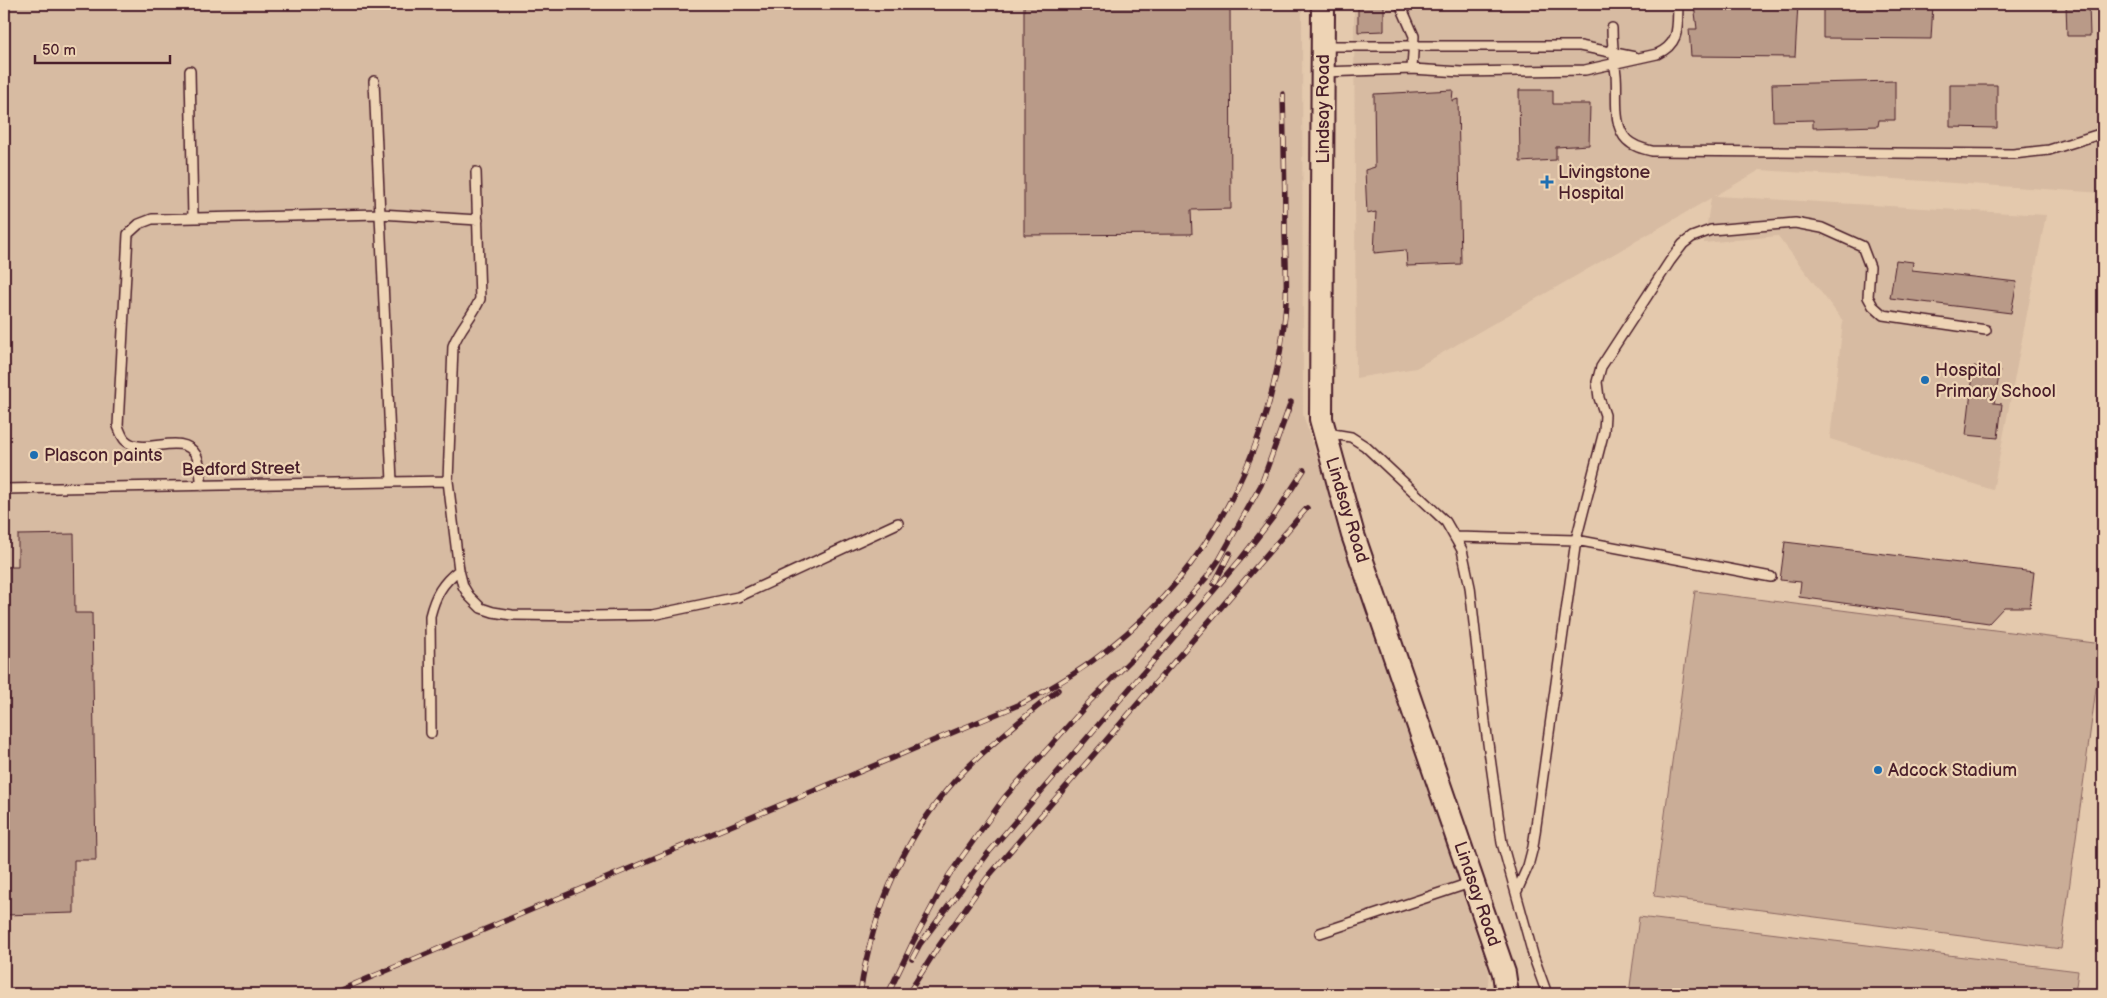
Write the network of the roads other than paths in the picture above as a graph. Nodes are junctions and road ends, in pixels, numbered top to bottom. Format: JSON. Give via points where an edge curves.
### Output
{"nodes":[{"id":1,"x":1323,"y":4,"type":"edge"},
{"id":2,"x":1400,"y":4,"type":"edge"},
{"id":3,"x":1678,"y":4,"type":"edge"},
{"id":4,"x":1612,"y":28,"type":"dead end"},
{"id":5,"x":1323,"y":46,"type":"junction"},
{"id":6,"x":1414,"y":46,"type":"junction"},
{"id":7,"x":1612,"y":52,"type":"junction"},
{"id":8,"x":1640,"y":58,"type":"junction"},
{"id":9,"x":1614,"y":64,"type":"junction"},
{"id":10,"x":1412,"y":69,"type":"junction"},
{"id":11,"x":190,"y":70,"type":"dead end"},
{"id":12,"x":1323,"y":72,"type":"junction"},
{"id":13,"x":374,"y":81,"type":"dead end"},
{"id":14,"x":2103,"y":132,"type":"edge"},
{"id":15,"x":476,"y":172,"type":"dead end"},
{"id":16,"x":380,"y":214,"type":"junction"},
{"id":17,"x":193,"y":218,"type":"junction"},
{"id":18,"x":478,"y":220,"type":"junction"},
{"id":19,"x":1986,"y":330,"type":"dead end"},
{"id":20,"x":1324,"y":432,"type":"junction"},
{"id":21,"x":448,"y":481,"type":"junction"},
{"id":22,"x":392,"y":482,"type":"junction"},
{"id":23,"x":202,"y":486,"type":"junction"},
{"id":24,"x":4,"y":489,"type":"edge"},
{"id":25,"x":898,"y":523,"type":"dead end"},
{"id":26,"x":1456,"y":537,"type":"junction"},
{"id":27,"x":1576,"y":540,"type":"junction"},
{"id":28,"x":459,"y":570,"type":"junction"},
{"id":29,"x":1771,"y":577,"type":"dead end"},
{"id":30,"x":431,"y":732,"type":"dead end"},
{"id":31,"x":1473,"y":882,"type":"junction"},
{"id":32,"x":1516,"y":893,"type":"junction"},
{"id":33,"x":1320,"y":933,"type":"dead end"},
{"id":34,"x":1507,"y":994,"type":"edge"},
{"id":35,"x":1547,"y":994,"type":"edge"}],
"edges":[{"from":1,"to":5,"type":"street","name":"Lindsay Road"},
{"from":2,"to":6,"type":"lane","via":[[1412,28]]},
{"from":3,"to":8,"type":"lane","via":[[1672,45],[1657,54]]},
{"from":4,"to":7,"type":"lane"},
{"from":5,"to":6,"type":"lane"},
{"from":5,"to":12,"type":"street","name":"Lindsay Road"},
{"from":6,"to":7,"type":"lane","via":[[1580,46]]},
{"from":6,"to":10,"type":"lane"},
{"from":7,"to":8,"type":"lane"},
{"from":7,"to":9,"type":"lane"},
{"from":8,"to":9,"type":"lane"},
{"from":9,"to":10,"type":"lane","via":[[1585,70],[1543,72]]},
{"from":9,"to":14,"type":"lane","via":[[1622,132],[1633,144],[1652,151],[2013,154],[2049,150]]},
{"from":10,"to":12,"type":"lane"},
{"from":11,"to":17,"type":"lane"},
{"from":12,"to":20,"type":"street","name":"Lindsay Road","via":[[1321,419]]},
{"from":13,"to":16,"type":"lane"},
{"from":15,"to":18,"type":"lane"},
{"from":16,"to":17,"type":"lane"},
{"from":16,"to":18,"type":"lane"},
{"from":16,"to":22,"type":"lane"},
{"from":17,"to":23,"type":"lane","via":[[152,219],[139,224],[128,234],[118,426],[124,439],[133,446],[182,445],[190,448],[197,457]]},
{"from":18,"to":21,"type":"lane","via":[[480,299],[453,346]]},
{"from":19,"to":27,"type":"lane","via":[[1883,315],[1868,297],[1870,267],[1862,246],[1822,228],[1795,222],[1711,230],[1692,238],[1670,261],[1602,367],[1597,382],[1605,414],[1604,431]]},
{"from":20,"to":26,"type":"lane","via":[[1351,437],[1365,446],[1446,522]]},
{"from":20,"to":31,"type":"street","name":"Lindsay Road","via":[[1353,535]]},
{"from":21,"to":22,"type":"lane","name":"Bedford Street"},
{"from":21,"to":28,"type":"lane"},
{"from":22,"to":23,"type":"lane","name":"Bedford Street"},
{"from":23,"to":24,"type":"lane","name":"Bedford Street"},
{"from":25,"to":28,"type":"lane","via":[[738,597],[652,615],[512,615],[493,612],[481,608],[469,596]]},
{"from":26,"to":27,"type":"lane"},
{"from":26,"to":32,"type":"lane","via":[[1467,568],[1502,843]]},
{"from":27,"to":29,"type":"lane"},
{"from":27,"to":32,"type":"lane","via":[[1533,847]]},
{"from":28,"to":30,"type":"lane","via":[[434,597],[430,616]]},
{"from":31,"to":33,"type":"lane"},
{"from":31,"to":34,"type":"street","name":"Lindsay Road","via":[[1504,973]]},
{"from":32,"to":35,"type":"lane"}]}
